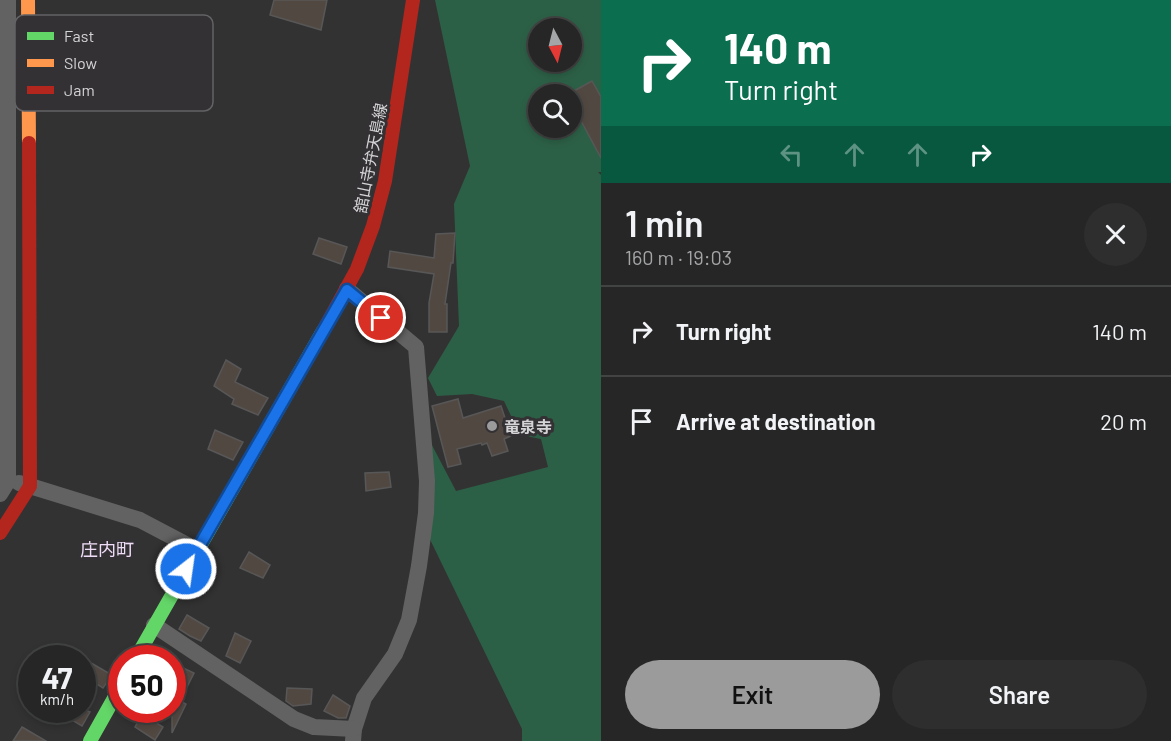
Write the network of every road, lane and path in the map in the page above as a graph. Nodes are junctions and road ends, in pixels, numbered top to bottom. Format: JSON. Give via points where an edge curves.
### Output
{"nodes":[{"id":1,"x":8,"y":0,"type":"edge"},
{"id":2,"x":28,"y":0,"type":"edge"},
{"id":3,"x":413,"y":0,"type":"edge"},
{"id":4,"x":28,"y":15,"type":"edge"},
{"id":5,"x":28,"y":111,"type":"edge"},
{"id":6,"x":347,"y":290,"type":"junction"},
{"id":7,"x":3,"y":485,"type":"edge"},
{"id":8,"x":30,"y":486,"type":"junction"},
{"id":9,"x":0,"y":532,"type":"edge"},
{"id":10,"x":197,"y":550,"type":"junction"},
{"id":11,"x":154,"y":625,"type":"junction"},
{"id":12,"x":143,"y":645,"type":"edge"},
{"id":13,"x":108,"y":709,"type":"edge"},
{"id":14,"x":353,"y":735,"type":"edge"},
{"id":15,"x":90,"y":741,"type":"edge"}],
"edges":[{"from":1,"to":7,"type":"street"},
{"from":2,"to":4,"type":"main road"},
{"from":3,"to":6,"type":"main road","name":"舘山寺弁天島線","via":[[382,192]]},
{"from":5,"to":8,"type":"main road"},
{"from":6,"to":10,"type":"main road","name":"舘山寺弁天島線"},
{"from":6,"to":14,"type":"street","via":[[416,347],[427,480],[426,513],[409,620],[395,654],[364,698]]},
{"from":7,"to":8,"type":"street"},
{"from":8,"to":9,"type":"main road"},
{"from":8,"to":10,"type":"street","via":[[140,520]]},
{"from":10,"to":11,"type":"main road","name":"舘山寺弁天島線"},
{"from":11,"to":12,"type":"main road","name":"舘山寺弁天島線"},
{"from":11,"to":14,"type":"street","via":[[294,719]]},
{"from":13,"to":15,"type":"main road"}]}
